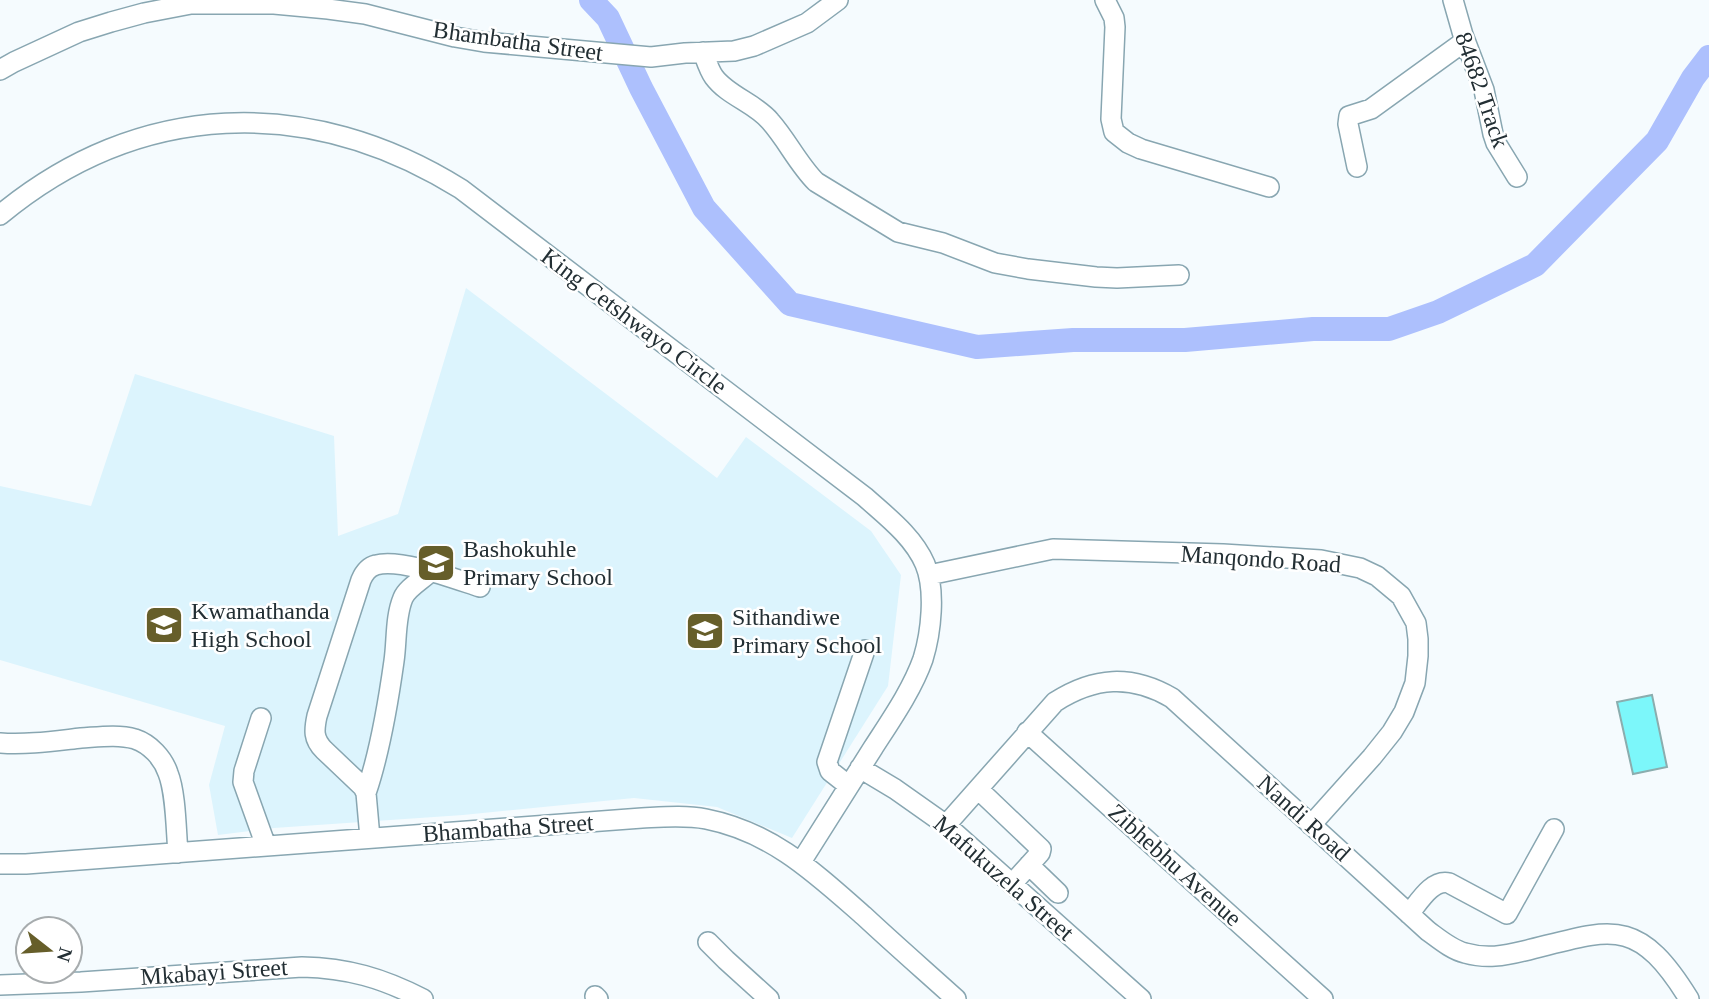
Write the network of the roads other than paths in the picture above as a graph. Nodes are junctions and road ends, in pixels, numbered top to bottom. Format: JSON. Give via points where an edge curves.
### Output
{"nodes":[{"id":1,"x":1105,"y":0,"type":"edge"},
{"id":2,"x":1453,"y":0,"type":"edge"},
{"id":3,"x":826,"y":4,"type":"edge"},
{"id":4,"x":1465,"y":41,"type":"junction"},
{"id":5,"x":708,"y":52,"type":"junction"},
{"id":6,"x":0,"y":70,"type":"edge"},
{"id":7,"x":1357,"y":167,"type":"dead end"},
{"id":8,"x":1517,"y":177,"type":"dead end"},
{"id":9,"x":1269,"y":187,"type":"dead end"},
{"id":10,"x":0,"y":215,"type":"edge"},
{"id":11,"x":1179,"y":275,"type":"dead end"},
{"id":12,"x":430,"y":572,"type":"junction"},
{"id":13,"x":929,"y":575,"type":"junction"},
{"id":14,"x":480,"y":587,"type":"dead end"},
{"id":15,"x":865,"y":650,"type":"dead end"},
{"id":16,"x":261,"y":718,"type":"dead end"},
{"id":17,"x":1027,"y":732,"type":"junction"},
{"id":18,"x":0,"y":743,"type":"edge"},
{"id":19,"x":860,"y":768,"type":"junction"},
{"id":20,"x":849,"y":786,"type":"junction"},
{"id":21,"x":978,"y":789,"type":"junction"},
{"id":22,"x":366,"y":793,"type":"junction"},
{"id":23,"x":947,"y":825,"type":"junction"},
{"id":24,"x":1311,"y":825,"type":"junction"},
{"id":25,"x":1554,"y":829,"type":"dead end"},
{"id":26,"x":370,"y":838,"type":"junction"},
{"id":27,"x":267,"y":846,"type":"junction"},
{"id":28,"x":178,"y":853,"type":"junction"},
{"id":29,"x":801,"y":862,"type":"junction"},
{"id":30,"x":0,"y":864,"type":"edge"},
{"id":31,"x":1029,"y":865,"type":"junction"},
{"id":32,"x":1012,"y":884,"type":"junction"},
{"id":33,"x":1058,"y":893,"type":"dead end"},
{"id":34,"x":1409,"y":914,"type":"junction"},
{"id":35,"x":708,"y":942,"type":"dead end"},
{"id":36,"x":0,"y":985,"type":"edge"},
{"id":37,"x":422,"y":999,"type":"edge"},
{"id":38,"x":769,"y":999,"type":"edge"},
{"id":39,"x":956,"y":999,"type":"edge"},
{"id":40,"x":1141,"y":999,"type":"edge"},
{"id":41,"x":1323,"y":999,"type":"edge"},
{"id":42,"x":1689,"y":999,"type":"edge"}],
"edges":[{"from":1,"to":9,"type":"street","via":[[1115,27],[1111,119],[1119,138],[1141,149]]},
{"from":2,"to":4,"type":"street","name":"84682 Track"},
{"from":3,"to":5,"type":"street","name":"Bhambatha Street","via":[[807,23],[754,46]]},
{"from":4,"to":7,"type":"street","via":[[1371,109],[1349,116]]},
{"from":4,"to":8,"type":"street","name":"84682 Track","via":[[1484,90],[1496,143]]},
{"from":5,"to":6,"type":"street","name":"Bhambatha Street","via":[[651,57],[509,45],[328,9],[191,4],[79,32]]},
{"from":5,"to":11,"type":"street","via":[[715,79],[771,122],[816,182],[898,232],[1028,269],[1117,278]]},
{"from":10,"to":13,"type":"street","name":"King Cetshwayo Circle","via":[[46,180],[78,163],[167,131],[242,123],[290,125],[381,148],[461,189],[846,482],[897,525],[917,548]]},
{"from":12,"to":14,"type":"street"},
{"from":12,"to":22,"type":"street","via":[[404,596]]},
{"from":12,"to":22,"type":"street","via":[[387,564],[364,573],[317,716],[314,736],[318,743]]},
{"from":13,"to":19,"type":"street","name":"King Cetshwayo Circle","via":[[930,620],[923,658]]},
{"from":13,"to":24,"type":"street","name":"Manqondo Road","via":[[1070,549],[1321,560],[1377,576],[1402,596],[1416,623],[1415,683],[1392,732]]},
{"from":15,"to":20,"type":"street","via":[[827,762],[830,771]]},
{"from":16,"to":27,"type":"street","via":[[243,782]]},
{"from":17,"to":21,"type":"street","name":"Nandi Road"},
{"from":17,"to":24,"type":"street","name":"Nandi Road","via":[[1055,702],[1088,685],[1119,681],[1153,688],[1172,698]]},
{"from":17,"to":41,"type":"street","name":"Zibhebhu Avenue"},
{"from":18,"to":28,"type":"street","via":[[120,736],[146,744],[169,774]]},
{"from":19,"to":20,"type":"street","name":"King Cetshwayo Circle"},
{"from":19,"to":23,"type":"street","name":"Mafukuzela Street"},
{"from":20,"to":29,"type":"street","name":"King Cetshwayo Circle"},
{"from":21,"to":23,"type":"street","name":"Nandi Road"},
{"from":21,"to":31,"type":"street","via":[[1040,846],[1040,853]]},
{"from":22,"to":26,"type":"street"},
{"from":23,"to":32,"type":"street","name":"Mafukuzela Street"},
{"from":24,"to":34,"type":"street","name":"Nandi Road"},
{"from":25,"to":34,"type":"street","via":[[1507,914],[1442,882]]},
{"from":26,"to":27,"type":"street","name":"Bhambatha Street"},
{"from":26,"to":29,"type":"street","name":"Bhambatha Street","via":[[674,816],[724,823]]},
{"from":27,"to":28,"type":"street","name":"Bhambatha Street"},
{"from":28,"to":30,"type":"street","name":"Bhambatha Street"},
{"from":29,"to":39,"type":"street","name":"Bhambatha Street"},
{"from":31,"to":32,"type":"street"},
{"from":31,"to":33,"type":"street"},
{"from":32,"to":40,"type":"street","name":"Mafukuzela Street"},
{"from":34,"to":42,"type":"street","name":"Nandi Road","via":[[1446,944],[1482,957],[1596,934],[1624,935],[1639,941],[1665,963]]},
{"from":35,"to":38,"type":"street"},
{"from":36,"to":37,"type":"street","name":"Mkabayi Street","via":[[326,967],[380,979]]}]}
